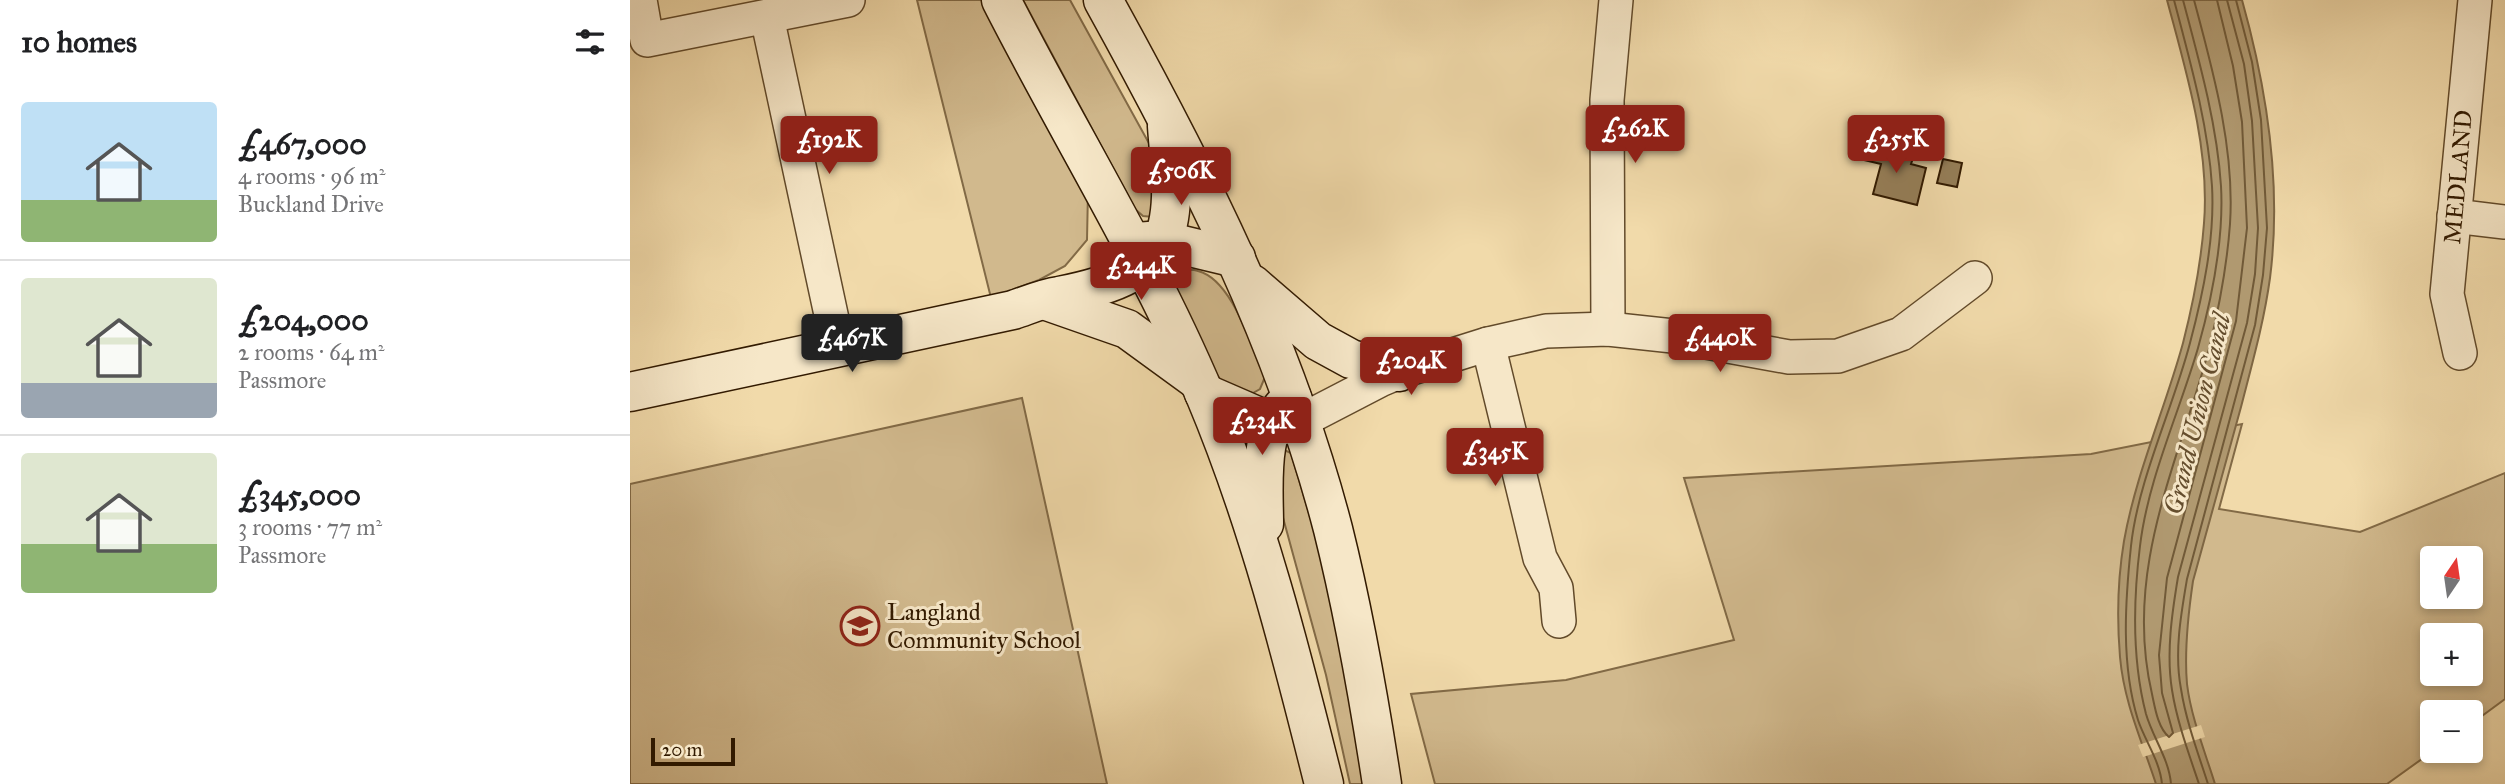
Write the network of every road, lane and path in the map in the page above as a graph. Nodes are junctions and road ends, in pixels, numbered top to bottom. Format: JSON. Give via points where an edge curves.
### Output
{"nodes":[{"id":1,"x":639,"y":0,"type":"edge"},
{"id":2,"x":848,"y":0,"type":"edge"},
{"id":3,"x":1001,"y":0,"type":"edge"},
{"id":4,"x":1103,"y":0,"type":"edge"},
{"id":5,"x":1616,"y":0,"type":"edge"},
{"id":6,"x":2475,"y":0,"type":"edge"},
{"id":7,"x":767,"y":17,"type":"junction"},
{"id":8,"x":1166,"y":112,"type":"junction"},
{"id":9,"x":2455,"y":216,"type":"junction"},
{"id":10,"x":2505,"y":222,"type":"edge"},
{"id":11,"x":1145,"y":249,"type":"junction"},
{"id":12,"x":1241,"y":268,"type":"junction"},
{"id":13,"x":1975,"y":278,"type":"dead end"},
{"id":14,"x":1051,"y":298,"type":"junction"},
{"id":15,"x":1608,"y":329,"type":"junction"},
{"id":16,"x":1488,"y":344,"type":"junction"},
{"id":17,"x":838,"y":346,"type":"junction"},
{"id":18,"x":2460,"y":353,"type":"dead end"},
{"id":19,"x":1390,"y":376,"type":"junction"},
{"id":20,"x":1201,"y":387,"type":"junction"},
{"id":21,"x":630,"y":392,"type":"edge"},
{"id":22,"x":1288,"y":415,"type":"junction"},
{"id":23,"x":1264,"y":556,"type":"junction"},
{"id":24,"x":1559,"y":621,"type":"dead end"},
{"id":25,"x":1324,"y":784,"type":"edge"},
{"id":26,"x":1382,"y":784,"type":"edge"}],
"edges":[{"from":1,"to":7,"type":"street","via":[[647,40]]},
{"from":2,"to":7,"type":"street"},
{"from":3,"to":11,"type":"street"},
{"from":4,"to":8,"type":"street"},
{"from":5,"to":15,"type":"street","via":[[1607,100]]},
{"from":6,"to":9,"type":"street","name":"MEDLAND"},
{"from":7,"to":17,"type":"street"},
{"from":8,"to":11,"type":"street","via":[[1170,219]]},
{"from":8,"to":12,"type":"street"},
{"from":9,"to":10,"type":"street"},
{"from":9,"to":18,"type":"street","name":"MEDLAND","via":[[2447,293]]},
{"from":11,"to":12,"type":"street"},
{"from":11,"to":14,"type":"street"},
{"from":11,"to":20,"type":"street"},
{"from":12,"to":19,"type":"street","via":[[1318,341]]},
{"from":12,"to":22,"type":"street"},
{"from":13,"to":15,"type":"street","via":[[1901,334],[1838,356],[1789,357]]},
{"from":14,"to":17,"type":"street"},
{"from":14,"to":20,"type":"street","via":[[1127,329]]},
{"from":15,"to":16,"type":"street","via":[[1546,331]]},
{"from":16,"to":19,"type":"street"},
{"from":16,"to":24,"type":"street","via":[[1540,558],[1556,588]]},
{"from":17,"to":21,"type":"street"},
{"from":19,"to":22,"type":"street"},
{"from":20,"to":22,"type":"street"},
{"from":20,"to":23,"type":"street"},
{"from":22,"to":23,"type":"street","via":[[1265,461]]},
{"from":22,"to":26,"type":"street","via":[[1333,529],[1367,685]]},
{"from":23,"to":25,"type":"street"}]}
